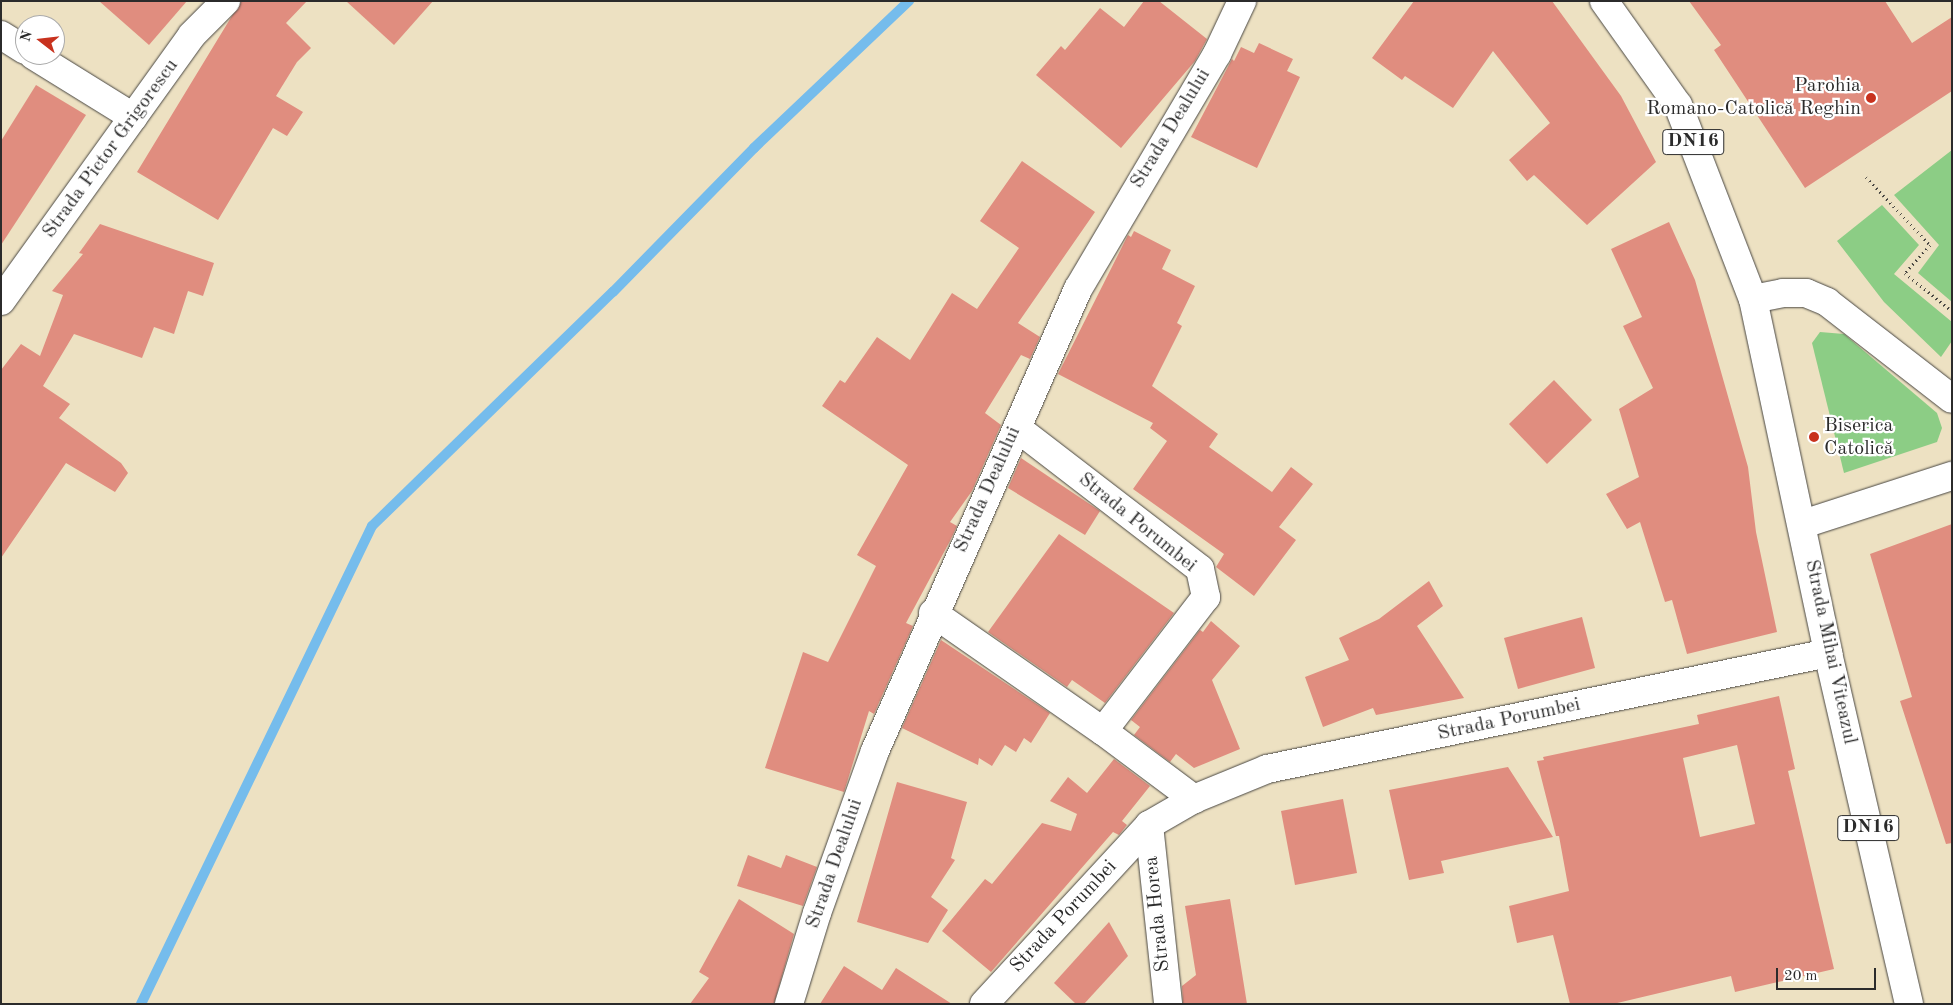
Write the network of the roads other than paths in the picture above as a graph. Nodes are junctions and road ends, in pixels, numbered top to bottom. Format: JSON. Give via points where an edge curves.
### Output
{"nodes":[{"id":1,"x":226,"y":1,"type":"edge"},
{"id":2,"x":1242,"y":1,"type":"edge"},
{"id":3,"x":1604,"y":1,"type":"edge"},
{"id":4,"x":1,"y":35,"type":"edge"},
{"id":5,"x":15,"y":44,"type":"edge"},
{"id":6,"x":49,"y":65,"type":"edge"},
{"id":7,"x":133,"y":117,"type":"junction"},
{"id":8,"x":1753,"y":299,"type":"junction"},
{"id":9,"x":1,"y":301,"type":"edge"},
{"id":10,"x":1952,"y":399,"type":"edge"},
{"id":11,"x":1017,"y":428,"type":"junction"},
{"id":12,"x":1952,"y":476,"type":"edge"},
{"id":13,"x":1803,"y":524,"type":"junction"},
{"id":14,"x":933,"y":613,"type":"junction"},
{"id":15,"x":1828,"y":653,"type":"junction"},
{"id":16,"x":1103,"y":731,"type":"junction"},
{"id":17,"x":1194,"y":799,"type":"junction"},
{"id":18,"x":1149,"y":825,"type":"junction"},
{"id":19,"x":788,"y":1004,"type":"edge"},
{"id":20,"x":984,"y":1004,"type":"edge"},
{"id":21,"x":1168,"y":1004,"type":"edge"},
{"id":22,"x":1909,"y":1004,"type":"edge"}],
"edges":[{"from":1,"to":7,"type":"main road","name":"Strada Pictor Grigorescu","via":[[192,35]]},
{"from":2,"to":11,"type":"main road","name":"Strada Dealului","via":[[1217,54],[1078,288]]},
{"from":3,"to":8,"type":"main road","name":"Strada Mihai Viteazul","number":"DN16","via":[[1678,104]]},
{"from":4,"to":5,"type":"main road"},
{"from":6,"to":7,"type":"main road"},
{"from":7,"to":9,"type":"main road","name":"Strada Pictor Grigorescu"},
{"from":8,"to":10,"type":"main road","via":[[1783,292],[1806,293],[1827,302]]},
{"from":8,"to":13,"type":"main road","name":"Strada Mihai Viteazul","number":"DN16"},
{"from":11,"to":14,"type":"main road","name":"Strada Dealului"},
{"from":11,"to":16,"type":"main road","name":"Strada Porumbei","via":[[1200,569],[1206,597]]},
{"from":12,"to":13,"type":"main road"},
{"from":13,"to":15,"type":"main road","name":"Strada Mihai Viteazul","number":"DN16"},
{"from":14,"to":16,"type":"main road"},
{"from":14,"to":19,"type":"main road","name":"Strada Dealului","via":[[875,751]]},
{"from":15,"to":17,"type":"main road","name":"Strada Porumbei","via":[[1267,769]]},
{"from":15,"to":22,"type":"main road","name":"Strada Mihai Viteazul","number":"DN16"},
{"from":16,"to":17,"type":"main road"},
{"from":17,"to":18,"type":"main road","name":"Strada Porumbei"},
{"from":18,"to":20,"type":"main road","name":"Strada Porumbei"},
{"from":18,"to":21,"type":"main road","name":"Strada Horea"}]}
